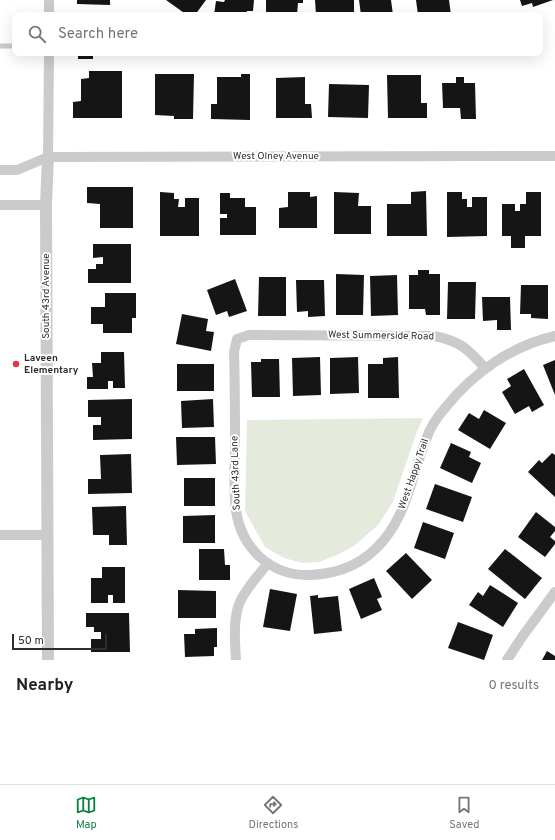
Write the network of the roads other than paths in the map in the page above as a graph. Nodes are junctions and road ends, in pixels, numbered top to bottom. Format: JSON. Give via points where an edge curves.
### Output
{"nodes":[{"id":1,"x":49,"y":0,"type":"edge"},
{"id":2,"x":49,"y":12,"type":"edge"},
{"id":3,"x":0,"y":46,"type":"edge"},
{"id":4,"x":12,"y":46,"type":"edge"},
{"id":5,"x":49,"y":56,"type":"edge"},
{"id":6,"x":555,"y":156,"type":"edge"},
{"id":7,"x":48,"y":157,"type":"junction"},
{"id":8,"x":0,"y":170,"type":"edge"},
{"id":9,"x":0,"y":205,"type":"edge"},
{"id":10,"x":46,"y":205,"type":"junction"},
{"id":11,"x":555,"y":336,"type":"edge"},
{"id":12,"x":237,"y":339,"type":"joint"},
{"id":13,"x":485,"y":368,"type":"junction"},
{"id":14,"x":0,"y":535,"type":"edge"},
{"id":15,"x":47,"y":535,"type":"junction"},
{"id":16,"x":268,"y":564,"type":"junction"},
{"id":17,"x":555,"y":592,"type":"edge"},
{"id":18,"x":48,"y":660,"type":"edge"},
{"id":19,"x":236,"y":660,"type":"edge"},
{"id":20,"x":507,"y":660,"type":"edge"}],
"edges":[{"from":1,"to":2,"type":"street"},
{"from":3,"to":4,"type":"lane"},
{"from":5,"to":7,"type":"street","name":"South 43rd Avenue"},
{"from":6,"to":7,"type":"street","name":"West Olney Avenue"},
{"from":7,"to":8,"type":"street","name":"West Olney Avenue","via":[[17,170]]},
{"from":7,"to":10,"type":"street","name":"South 43rd Avenue"},
{"from":9,"to":10,"type":"street"},
{"from":10,"to":15,"type":"street","name":"South 43rd Avenue"},
{"from":11,"to":13,"type":"street","via":[[527,345]]},
{"from":12,"to":13,"type":"street","name":"West Summerside Road","via":[[249,335],[434,336],[449,339],[464,347]]},
{"from":12,"to":16,"type":"street","name":"South 43rd Lane","via":[[234,352],[236,511],[244,537]]},
{"from":13,"to":16,"type":"street","name":"West Happy Trail","via":[[454,397],[427,435],[409,495],[396,525],[368,556],[352,566],[316,575],[297,575]]},
{"from":14,"to":15,"type":"street"},
{"from":15,"to":18,"type":"street","name":"South 43rd Avenue"},
{"from":16,"to":19,"type":"street","via":[[239,604],[236,617]]},
{"from":17,"to":20,"type":"street"}]}
